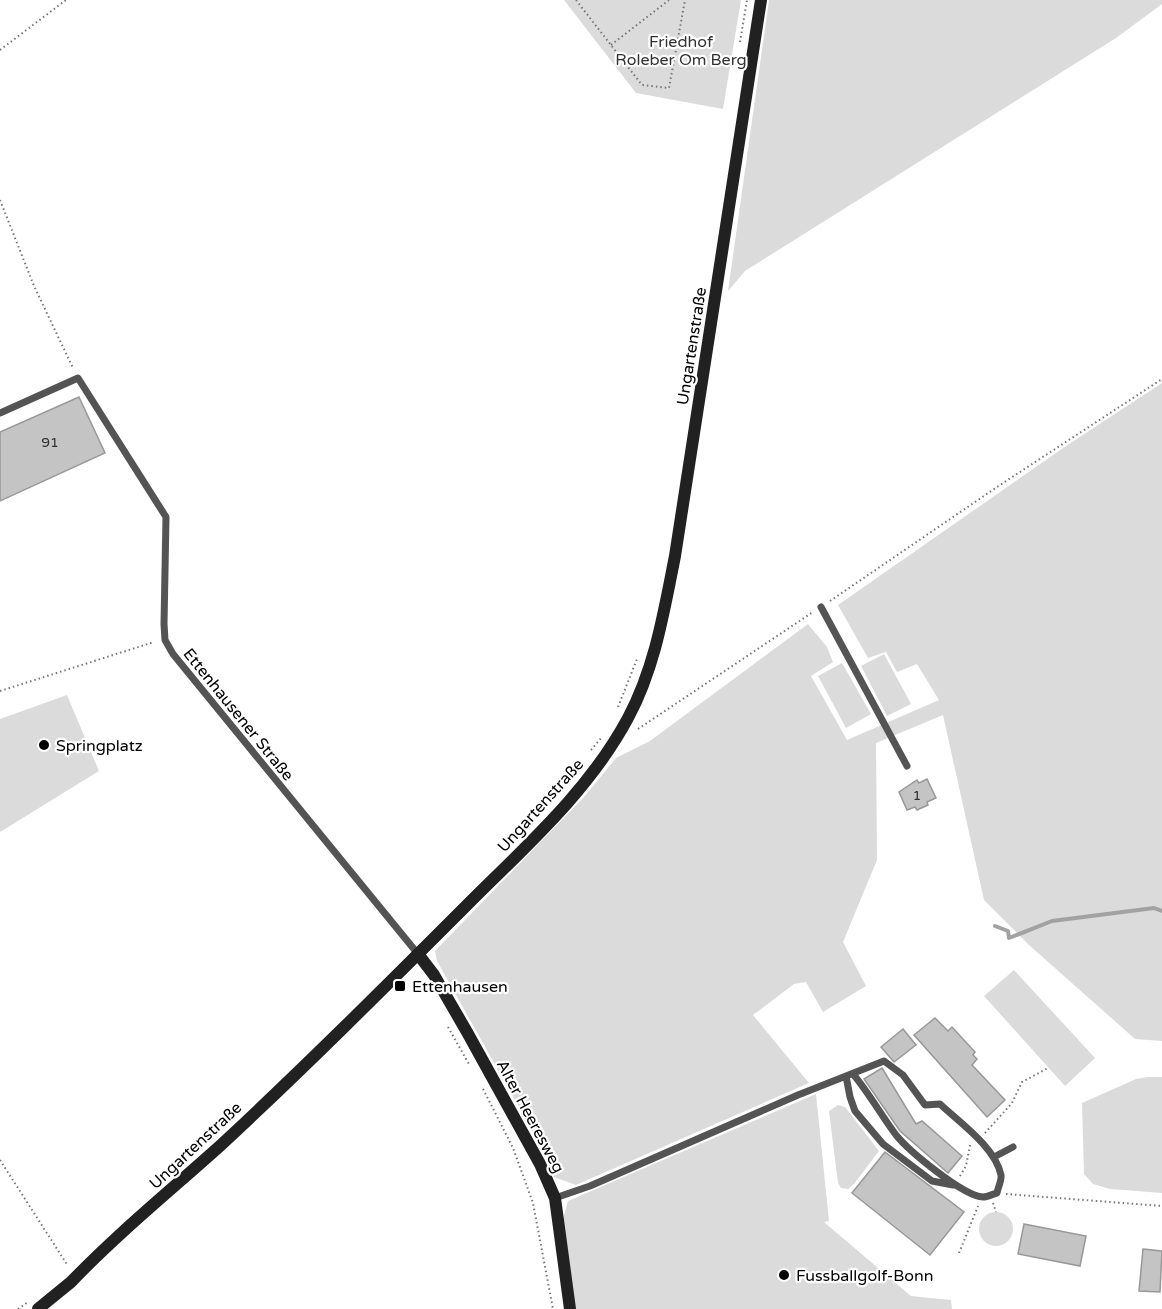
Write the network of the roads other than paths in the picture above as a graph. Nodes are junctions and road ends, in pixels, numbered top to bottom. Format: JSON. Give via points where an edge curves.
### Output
{"nodes":[{"id":1,"x":761,"y":0,"type":"edge"},
{"id":2,"x":0,"y":413,"type":"edge"},
{"id":3,"x":821,"y":608,"type":"road end"},
{"id":4,"x":907,"y":766,"type":"dead end"},
{"id":5,"x":418,"y":954,"type":"junction"},
{"id":6,"x":849,"y":1075,"type":"junction"},
{"id":7,"x":1013,"y":1147,"type":"dead end"},
{"id":8,"x":994,"y":1157,"type":"junction"},
{"id":9,"x":955,"y":1185,"type":"junction"},
{"id":10,"x":555,"y":1198,"type":"junction"},
{"id":11,"x":33,"y":1305,"type":"edge"},
{"id":12,"x":570,"y":1309,"type":"edge"}],
"edges":[{"from":1,"to":5,"type":"street","name":"Ungartenstraße","via":[[669,591],[653,659],[612,746],[576,794]]},
{"from":2,"to":5,"type":"lane","name":"Ettenhausener Straße","via":[[78,378],[166,517],[165,640],[172,654]]},
{"from":3,"to":4,"type":"lane"},
{"from":5,"to":10,"type":"street","name":"Alter Heeresweg","via":[[467,1032]]},
{"from":5,"to":11,"type":"street","name":"Ungartenstraße","via":[[290,1080],[71,1282]]},
{"from":6,"to":8,"type":"lane","via":[[884,1061],[903,1075],[925,1105],[940,1104]]},
{"from":6,"to":9,"type":"lane","via":[[868,1093],[898,1138]]},
{"from":6,"to":9,"type":"lane","via":[[855,1111],[883,1144],[932,1181]]},
{"from":6,"to":10,"type":"lane"},
{"from":7,"to":8,"type":"lane"},
{"from":8,"to":9,"type":"lane","via":[[1002,1177],[997,1193],[980,1196]]},
{"from":10,"to":12,"type":"street","name":"Alter Heeresweg"}]}
